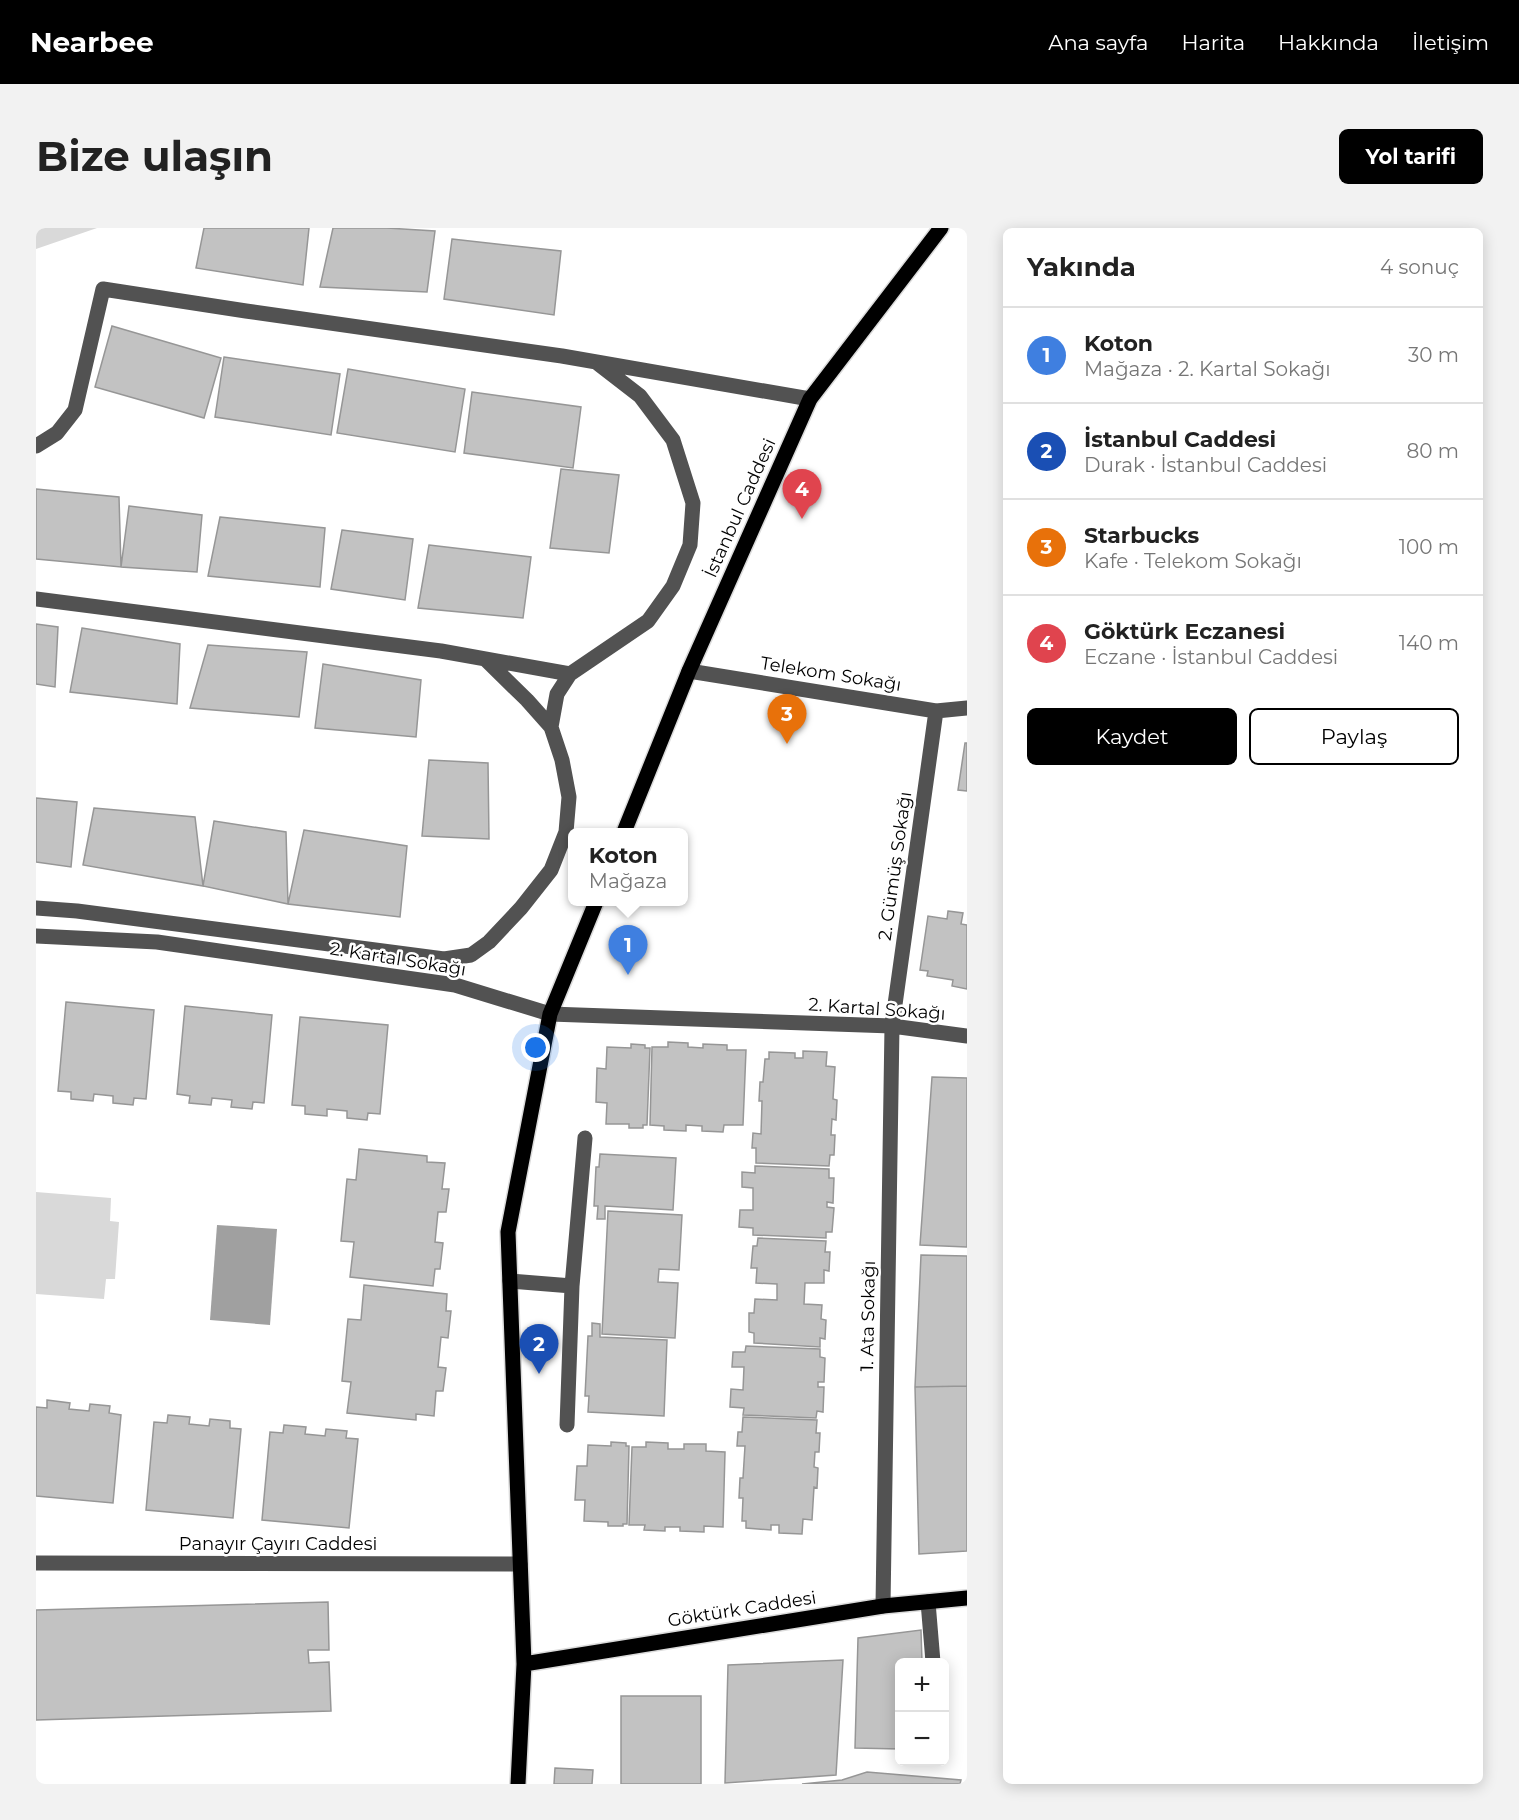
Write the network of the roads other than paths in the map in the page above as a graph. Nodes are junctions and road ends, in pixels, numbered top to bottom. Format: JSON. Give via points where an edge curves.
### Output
{"nodes":[{"id":1,"x":941,"y":228,"type":"edge"},
{"id":2,"x":596,"y":362,"type":"junction"},
{"id":3,"x":810,"y":399,"type":"junction"},
{"id":4,"x":36,"y":446,"type":"edge"},
{"id":5,"x":36,"y":599,"type":"edge"},
{"id":6,"x":485,"y":659,"type":"junction"},
{"id":7,"x":689,"y":671,"type":"junction"},
{"id":8,"x":570,"y":674,"type":"junction"},
{"id":9,"x":967,"y":708,"type":"edge"},
{"id":10,"x":936,"y":711,"type":"junction"},
{"id":11,"x":550,"y":727,"type":"junction"},
{"id":12,"x":626,"y":828,"type":"edge"},
{"id":13,"x":594,"y":906,"type":"edge"},
{"id":14,"x":36,"y":908,"type":"edge"},
{"id":15,"x":36,"y":936,"type":"edge"},
{"id":16,"x":550,"y":1014,"type":"junction"},
{"id":17,"x":892,"y":1026,"type":"junction"},
{"id":18,"x":967,"y":1036,"type":"edge"},
{"id":19,"x":585,"y":1138,"type":"dead end"},
{"id":20,"x":510,"y":1281,"type":"junction"},
{"id":21,"x":572,"y":1286,"type":"junction"},
{"id":22,"x":567,"y":1425,"type":"dead end"},
{"id":23,"x":36,"y":1563,"type":"edge"},
{"id":24,"x":520,"y":1564,"type":"junction"},
{"id":25,"x":967,"y":1599,"type":"edge"},
{"id":26,"x":928,"y":1602,"type":"junction"},
{"id":27,"x":883,"y":1606,"type":"junction"},
{"id":28,"x":933,"y":1658,"type":"edge"},
{"id":29,"x":524,"y":1664,"type":"junction"},
{"id":30,"x":518,"y":1784,"type":"edge"}],
"edges":[{"from":1,"to":3,"type":"main road","name":"İstanbul Caddesi"},
{"from":2,"to":3,"type":"street"},
{"from":2,"to":4,"type":"street","via":[[103,289],[75,410],[57,433]]},
{"from":2,"to":8,"type":"street","via":[[640,396],[673,440],[693,503],[690,545],[673,586],[648,621]]},
{"from":3,"to":7,"type":"main road","name":"İstanbul Caddesi"},
{"from":5,"to":6,"type":"street"},
{"from":6,"to":8,"type":"street"},
{"from":6,"to":11,"type":"street"},
{"from":7,"to":10,"type":"street","name":"Telekom Sokağı"},
{"from":7,"to":12,"type":"main road","name":"İstanbul Caddesi"},
{"from":8,"to":11,"type":"street","via":[[557,694]]},
{"from":9,"to":10,"type":"street","name":"Telekom Sokağı"},
{"from":10,"to":17,"type":"street","name":"2. Gümüş Sokağı"},
{"from":11,"to":14,"type":"street","via":[[562,760],[568,797],[566,832],[551,870],[521,908],[471,956],[434,958],[77,910]]},
{"from":13,"to":16,"type":"main road"},
{"from":15,"to":16,"type":"street","name":"2. Kartal Sokağı","via":[[157,942],[454,985]]},
{"from":16,"to":17,"type":"street","name":"2. Kartal Sokağı"},
{"from":16,"to":20,"type":"main road","via":[[508,1232]]},
{"from":17,"to":18,"type":"street","name":"2. Kartal Sokağı"},
{"from":17,"to":27,"type":"street","name":"1. Ata Sokağı"},
{"from":19,"to":21,"type":"street"},
{"from":20,"to":21,"type":"street"},
{"from":20,"to":24,"type":"main road"},
{"from":21,"to":22,"type":"street"},
{"from":23,"to":24,"type":"street","name":"Panayır Çayırı Caddesi"},
{"from":24,"to":29,"type":"main road"},
{"from":25,"to":26,"type":"main road","name":"Göktürk Caddesi"},
{"from":26,"to":27,"type":"main road","name":"Göktürk Caddesi"},
{"from":26,"to":28,"type":"street"},
{"from":27,"to":29,"type":"main road","name":"Göktürk Caddesi"},
{"from":29,"to":30,"type":"main road"}]}
